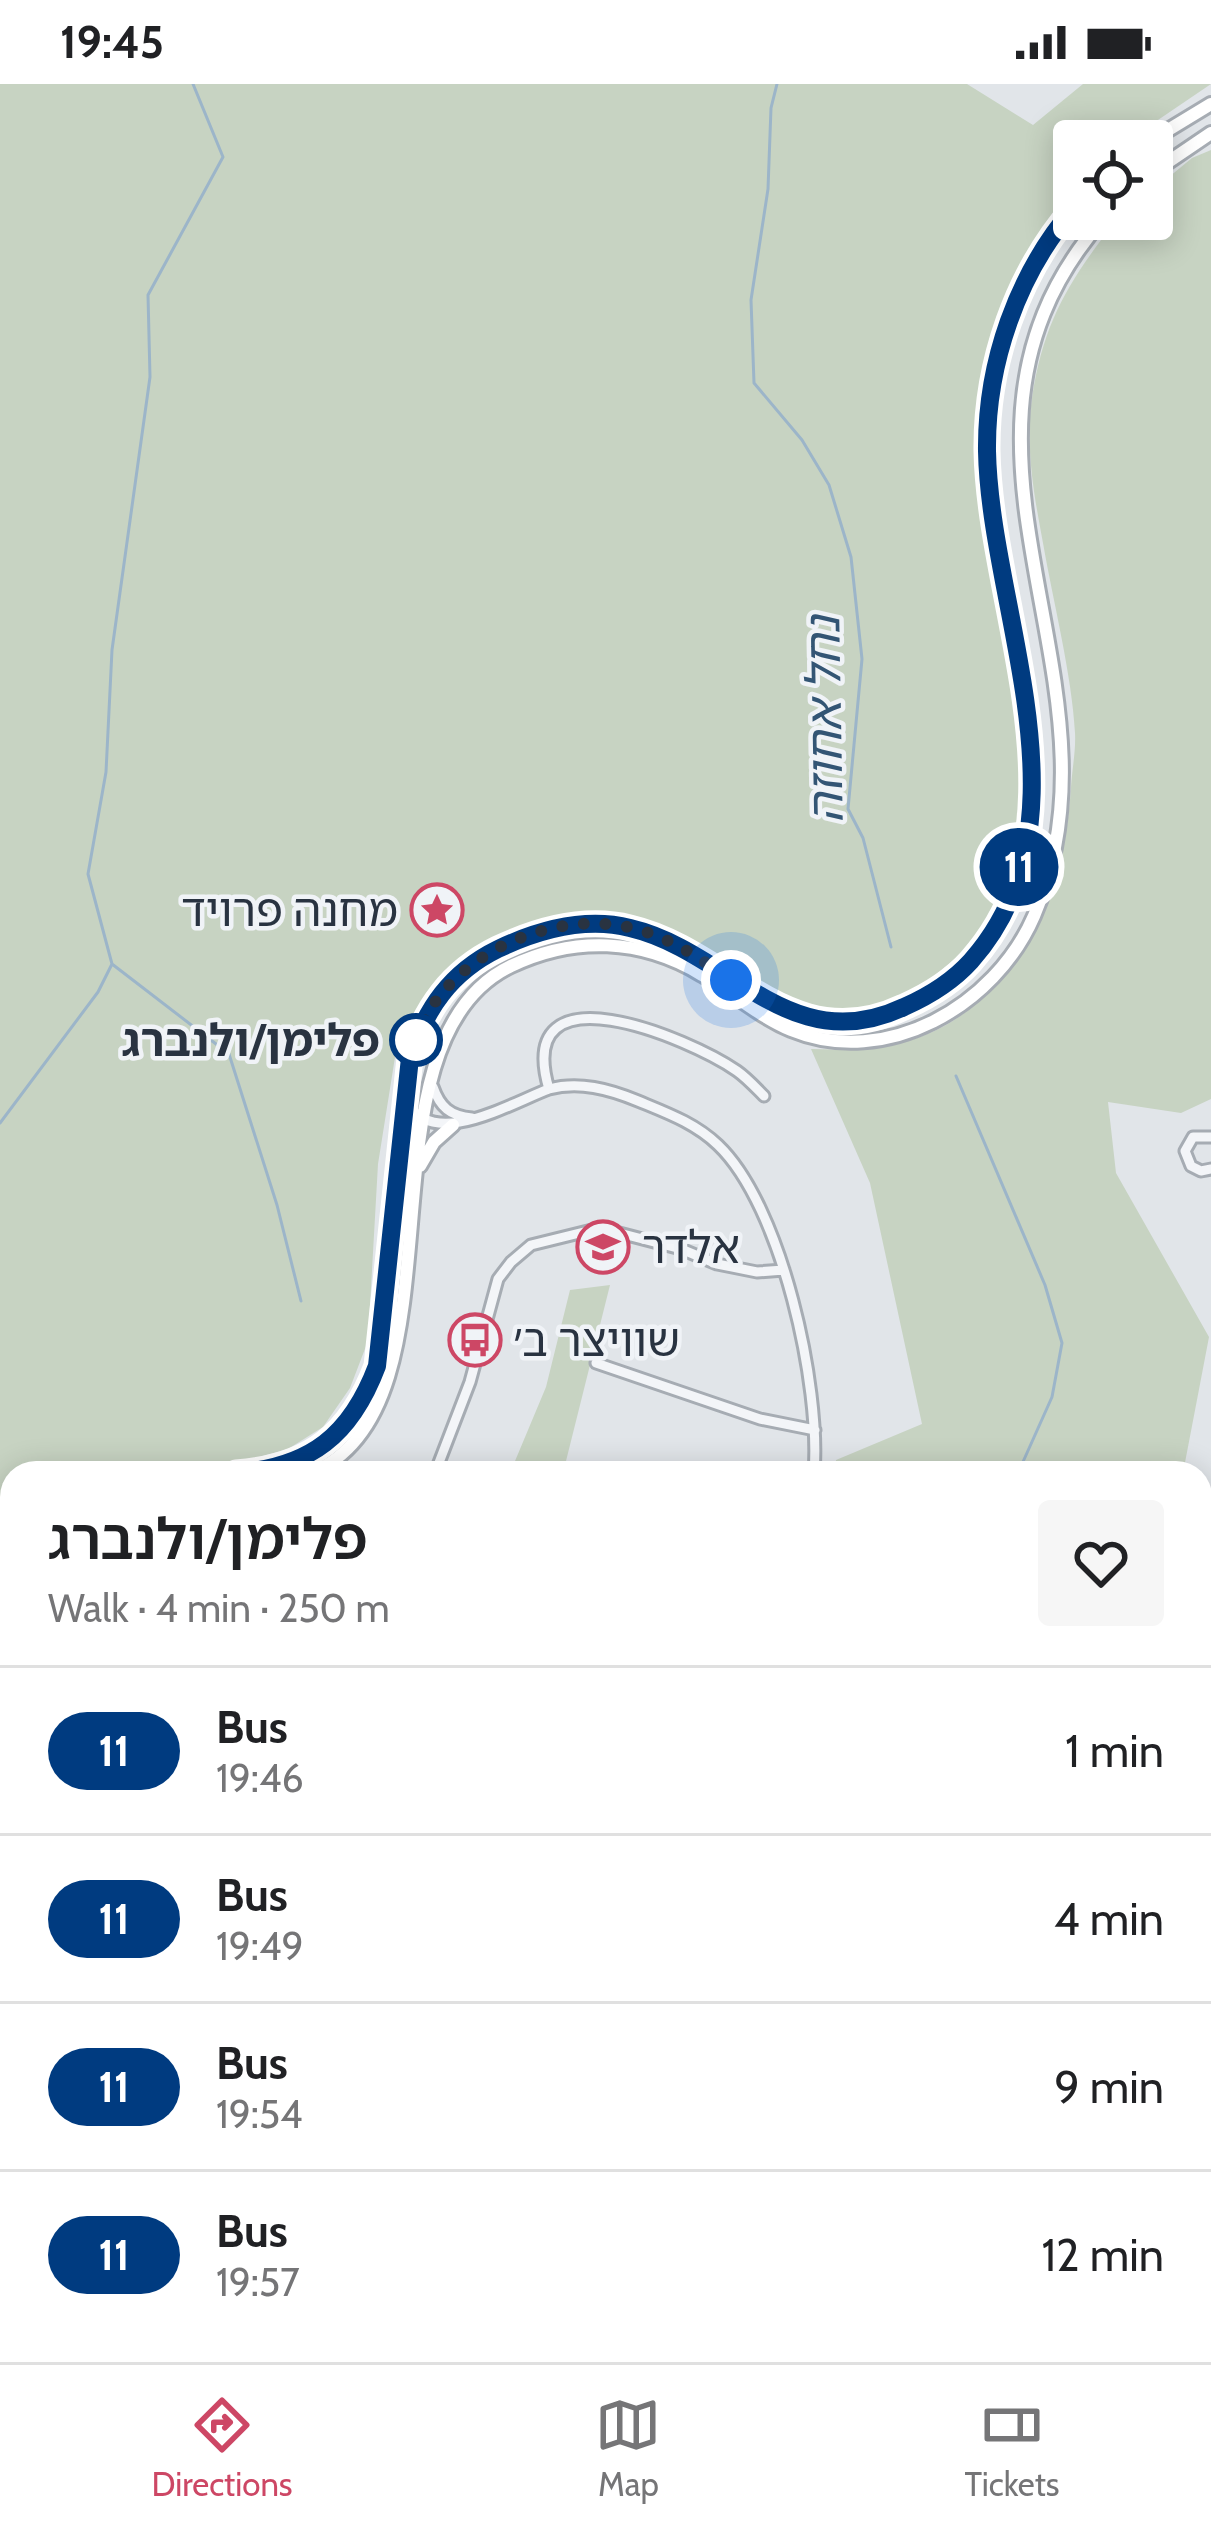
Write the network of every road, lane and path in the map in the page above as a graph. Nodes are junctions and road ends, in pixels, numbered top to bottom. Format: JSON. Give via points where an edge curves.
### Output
{"nodes":[{"id":1,"x":1211,"y":104,"type":"edge"},
{"id":2,"x":1173,"y":127,"type":"edge"},
{"id":3,"x":1211,"y":133,"type":"edge"},
{"id":4,"x":1173,"y":158,"type":"edge"},
{"id":5,"x":1053,"y":236,"type":"edge"},
{"id":6,"x":1087,"y":240,"type":"edge"},
{"id":7,"x":431,"y":1084,"type":"junction"},
{"id":8,"x":548,"y":1089,"type":"junction"},
{"id":9,"x":405,"y":1094,"type":"junction"},
{"id":10,"x":764,"y":1096,"type":"dead end"},
{"id":11,"x":472,"y":1118,"type":"junction"},
{"id":12,"x":424,"y":1121,"type":"junction"},
{"id":13,"x":453,"y":1125,"type":"junction"},
{"id":14,"x":1211,"y":1137,"type":"edge"},
{"id":15,"x":1211,"y":1169,"type":"edge"},
{"id":16,"x":416,"y":1172,"type":"junction"},
{"id":17,"x":784,"y":1270,"type":"junction"},
{"id":18,"x":596,"y":1364,"type":"dead end"},
{"id":19,"x":815,"y":1430,"type":"junction"},
{"id":20,"x":294,"y":1461,"type":"edge"},
{"id":21,"x":331,"y":1461,"type":"edge"},
{"id":22,"x":440,"y":1461,"type":"edge"},
{"id":23,"x":814,"y":1461,"type":"edge"}],
"edges":[{"from":1,"to":2,"type":"main road"},
{"from":3,"to":4,"type":"main road"},
{"from":5,"to":9,"type":"main road","via":[[1015,306],[989,415],[991,506],[1026,696],[1031,784],[1019,865],[981,948],[922,999],[869,1019],[836,1021],[790,1012],[652,934],[598,923],[562,927],[495,951],[446,986],[417,1036]]},
{"from":6,"to":7,"type":"main road","via":[[1052,296],[1022,398],[1022,503],[1057,694],[1063,784],[1050,871],[1008,960],[943,1016],[884,1039],[847,1041],[794,1031],[642,948],[556,950],[511,966],[466,1000]]},
{"from":7,"to":11,"type":"street","via":[[443,1108]]},
{"from":7,"to":12,"type":"main road"},
{"from":8,"to":10,"type":"street","via":[[543,1042],[562,1024],[595,1019],[655,1031],[707,1054]]},
{"from":8,"to":11,"type":"street"},
{"from":8,"to":17,"type":"street","via":[[598,1088],[699,1128],[764,1211]]},
{"from":9,"to":12,"type":"street"},
{"from":9,"to":20,"type":"main road","via":[[377,1366],[342,1432]]},
{"from":11,"to":13,"type":"street"},
{"from":12,"to":13,"type":"street"},
{"from":12,"to":16,"type":"main road"},
{"from":13,"to":16,"type":"main road"},
{"from":14,"to":15,"type":"street","via":[[1193,1137],[1185,1151],[1196,1170]]},
{"from":16,"to":21,"type":"main road","via":[[394,1362],[365,1430]]},
{"from":17,"to":19,"type":"street"},
{"from":17,"to":22,"type":"street","via":[[717,1264],[600,1228],[531,1245],[498,1279]]},
{"from":18,"to":19,"type":"street"},
{"from":19,"to":23,"type":"street"}]}
